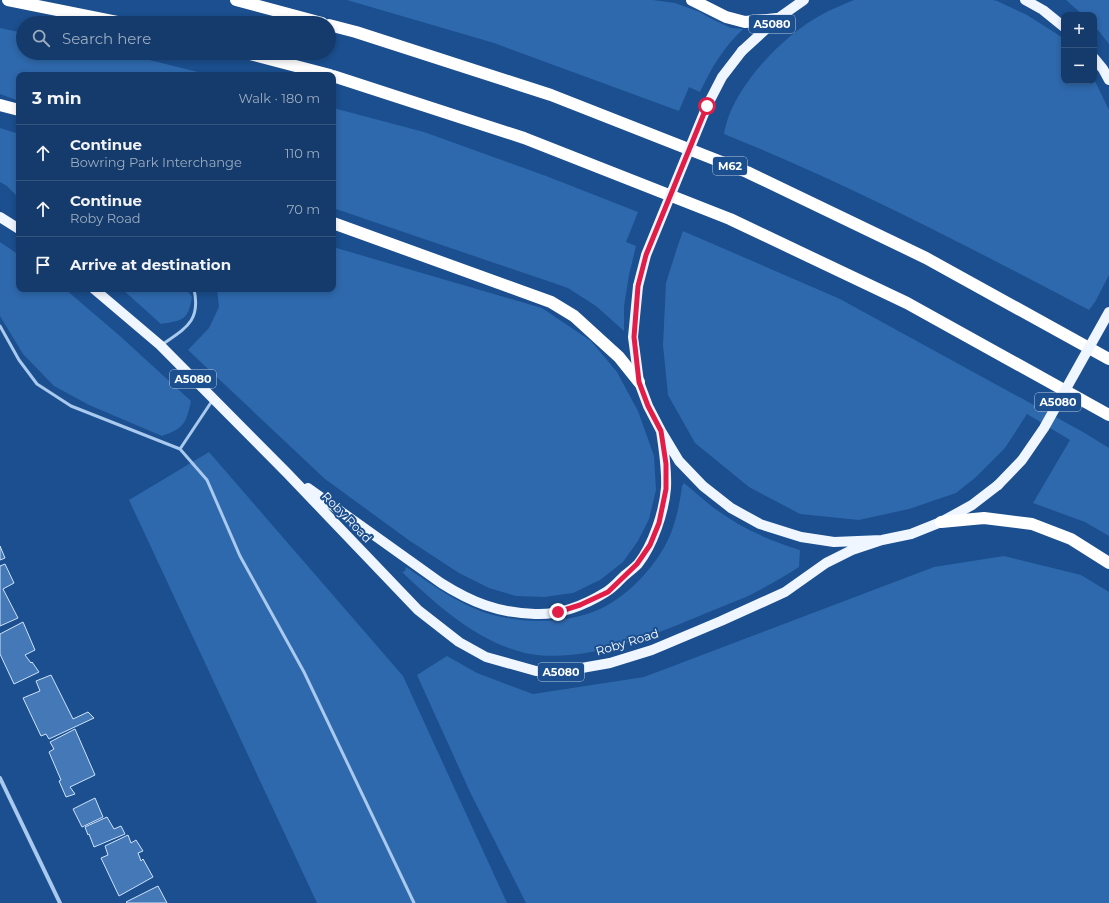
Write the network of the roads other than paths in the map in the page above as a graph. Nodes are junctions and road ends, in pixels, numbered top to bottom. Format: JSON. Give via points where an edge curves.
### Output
{"nodes":[{"id":1,"x":8,"y":0,"type":"edge"},
{"id":2,"x":236,"y":0,"type":"edge"},
{"id":3,"x":692,"y":0,"type":"edge"},
{"id":4,"x":804,"y":0,"type":"edge"},
{"id":5,"x":1025,"y":0,"type":"edge"},
{"id":6,"x":87,"y":16,"type":"edge"},
{"id":7,"x":296,"y":16,"type":"edge"},
{"id":8,"x":777,"y":19,"type":"junction"},
{"id":9,"x":1061,"y":25,"type":"edge"},
{"id":10,"x":336,"y":27,"type":"edge"},
{"id":11,"x":273,"y":60,"type":"edge"},
{"id":12,"x":1097,"y":62,"type":"edge"},
{"id":13,"x":319,"y":72,"type":"edge"},
{"id":14,"x":336,"y":77,"type":"edge"},
{"id":15,"x":1109,"y":80,"type":"edge"},
{"id":16,"x":0,"y":104,"type":"edge"},
{"id":17,"x":16,"y":109,"type":"edge"},
{"id":18,"x":0,"y":217,"type":"edge"},
{"id":19,"x":336,"y":224,"type":"edge"},
{"id":20,"x":16,"y":227,"type":"edge"},
{"id":21,"x":98,"y":292,"type":"edge"},
{"id":22,"x":194,"y":292,"type":"edge"},
{"id":23,"x":1109,"y":312,"type":"edge"},
{"id":24,"x":0,"y":326,"type":"edge"},
{"id":25,"x":160,"y":345,"type":"junction"},
{"id":26,"x":1109,"y":359,"type":"edge"},
{"id":27,"x":639,"y":382,"type":"junction"},
{"id":28,"x":213,"y":400,"type":"junction"},
{"id":29,"x":1109,"y":415,"type":"edge"},
{"id":30,"x":661,"y":431,"type":"junction"},
{"id":31,"x":180,"y":449,"type":"junction"},
{"id":32,"x":287,"y":473,"type":"junction"},
{"id":33,"x":941,"y":522,"type":"junction"},
{"id":34,"x":882,"y":540,"type":"junction"},
{"id":35,"x":1109,"y":563,"type":"edge"},
{"id":36,"x":0,"y":778,"type":"edge"},
{"id":37,"x":60,"y":903,"type":"edge"},
{"id":38,"x":414,"y":903,"type":"edge"}],
"edges":[{"from":1,"to":6,"type":"highway"},
{"from":2,"to":7,"type":"highway"},
{"from":3,"to":8,"type":"highway","via":[[746,22]]},
{"from":4,"to":8,"type":"main road","number":"A5080"},
{"from":5,"to":9,"type":"main road"},
{"from":8,"to":27,"type":"main road","number":"A5080","bridge":true,"via":[[742,51],[722,76],[707,106],[646,255],[638,286],[634,337]]},
{"from":10,"to":26,"type":"highway","number":"M62","via":[[551,96],[747,172],[926,258]]},
{"from":11,"to":13,"type":"highway"},
{"from":12,"to":15,"type":"main road"},
{"from":14,"to":29,"type":"highway","via":[[524,138],[730,219],[908,303]]},
{"from":16,"to":17,"type":"highway"},
{"from":18,"to":20,"type":"main road"},
{"from":19,"to":27,"type":"highway","via":[[551,302],[574,316],[619,357]]},
{"from":21,"to":25,"type":"main road","name":"Roby Road","number":"A5080"},
{"from":22,"to":25,"type":"lane","via":[[194,318],[183,330]]},
{"from":23,"to":33,"type":"main road","number":"A5080","bridge":true,"via":[[1044,428],[1022,460],[998,485],[972,505]]},
{"from":24,"to":31,"type":"lane","via":[[19,360],[37,384],[71,406]]},
{"from":25,"to":28,"type":"main road","name":"Roby Road","number":"A5080"},
{"from":27,"to":30,"type":"main road","number":"A5080"},
{"from":28,"to":31,"type":"lane"},
{"from":28,"to":32,"type":"main road","name":"Roby Road","number":"A5080"},
{"from":30,"to":32,"type":"main road","name":"Roby Road","number":"A5080","via":[[666,464],[666,489],[659,523],[650,545],[637,564],[608,592],[558,612],[510,612],[462,596]]},
{"from":30,"to":34,"type":"main road","number":"A5080","via":[[679,461],[703,486],[731,508],[760,524],[800,537],[834,542]]},
{"from":31,"to":38,"type":"lane","via":[[207,480],[240,556],[304,672]]},
{"from":32,"to":34,"type":"main road","name":"Roby Road","number":"A5080","via":[[418,610],[459,642],[486,657],[536,671],[583,669],[652,650],[785,592],[826,563],[852,550]]},
{"from":33,"to":34,"type":"main road","number":"A5080","via":[[911,534]]},
{"from":33,"to":35,"type":"highway","via":[[984,518],[1032,524],[1071,539]]},
{"from":36,"to":37,"type":"street"}]}
